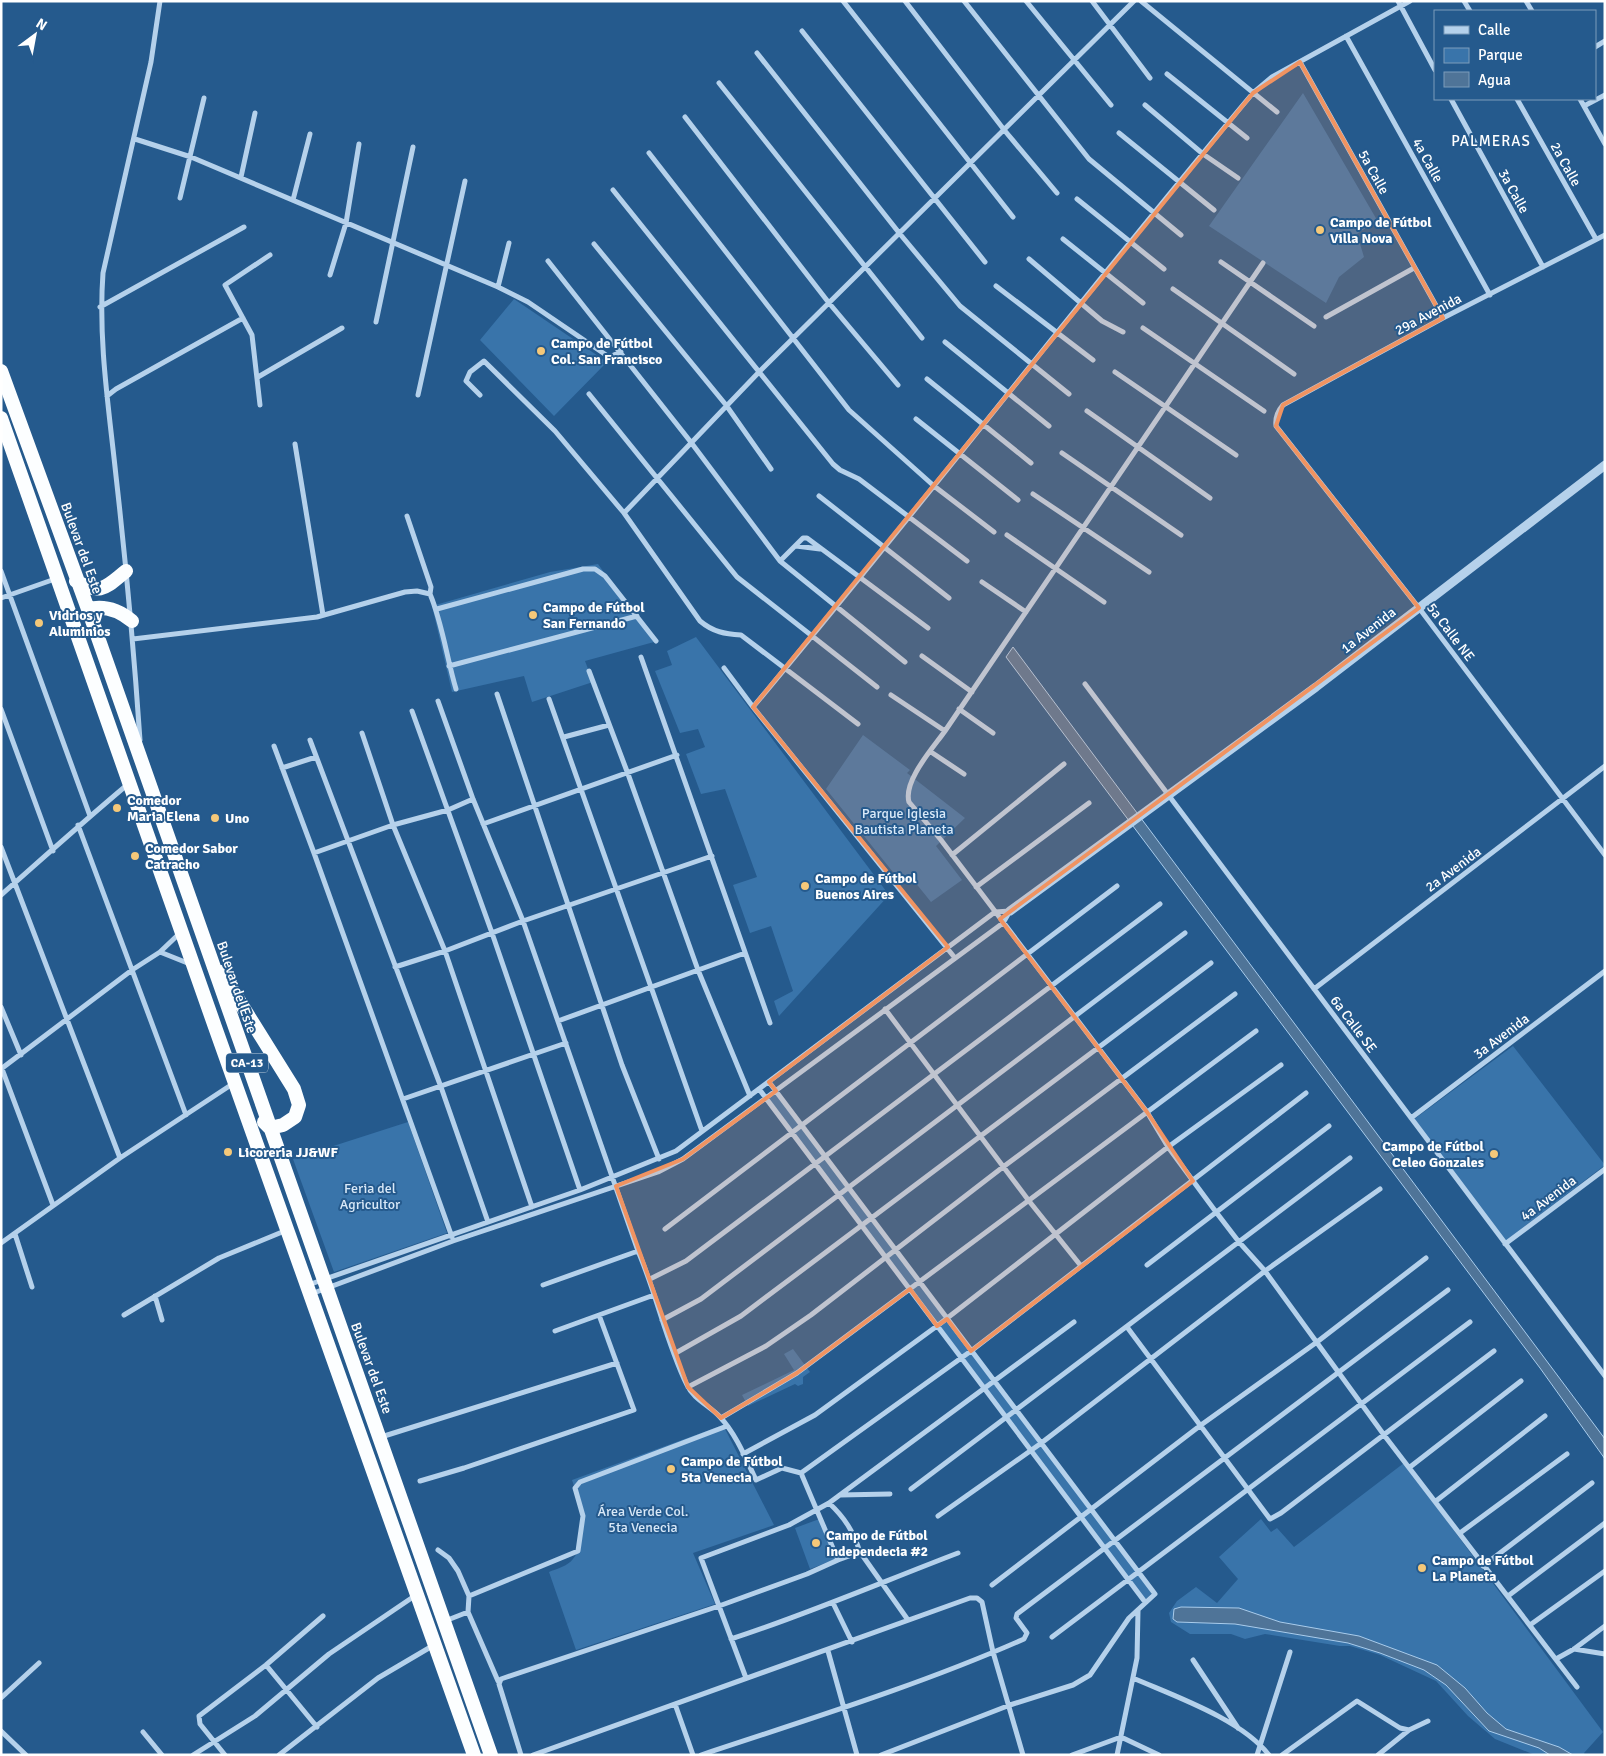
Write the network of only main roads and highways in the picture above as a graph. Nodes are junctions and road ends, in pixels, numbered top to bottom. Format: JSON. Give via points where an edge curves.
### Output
{"nodes":[{"id":1,"x":1,"y":371,"type":"edge"},
{"id":2,"x":1,"y":418,"type":"edge"},
{"id":3,"x":126,"y":572,"type":"road end"},
{"id":4,"x":76,"y":581,"type":"junction"},
{"id":5,"x":103,"y":589,"type":"junction"},
{"id":6,"x":88,"y":609,"type":"junction"},
{"id":7,"x":74,"y":621,"type":"junction"},
{"id":8,"x":132,"y":621,"type":"road end"},
{"id":9,"x":207,"y":950,"type":"junction"},
{"id":10,"x":215,"y":1027,"type":"junction"},
{"id":11,"x":270,"y":1128,"type":"junction"},
{"id":12,"x":474,"y":1755,"type":"edge"},
{"id":13,"x":491,"y":1755,"type":"edge"}],
"edges":[{"from":1,"to":4,"type":"highway","name":"Bulevar del Este","number":"CA-13"},
{"from":2,"to":7,"type":"highway","number":"CA-13"},
{"from":3,"to":5,"type":"highway"},
{"from":4,"to":5,"type":"highway","via":[[89,589]]},
{"from":4,"to":6,"type":"highway","name":"Bulevar del Este","number":"CA-13"},
{"from":5,"to":6,"type":"highway"},
{"from":6,"to":7,"type":"highway"},
{"from":6,"to":8,"type":"highway","via":[[101,606]]},
{"from":6,"to":9,"type":"highway","name":"Bulevar del Este","number":"CA-13"},
{"from":7,"to":10,"type":"highway","number":"CA-13"},
{"from":9,"to":11,"type":"highway","name":"Bulevar del Este","number":"CA-13"},
{"from":9,"to":11,"type":"highway","via":[[294,1089],[298,1105],[295,1118]]},
{"from":10,"to":11,"type":"highway","via":[[230,1044],[254,1109]]},
{"from":10,"to":12,"type":"highway","number":"CA-13"},
{"from":11,"to":13,"type":"highway","name":"Bulevar del Este","number":"CA-13"}]}
